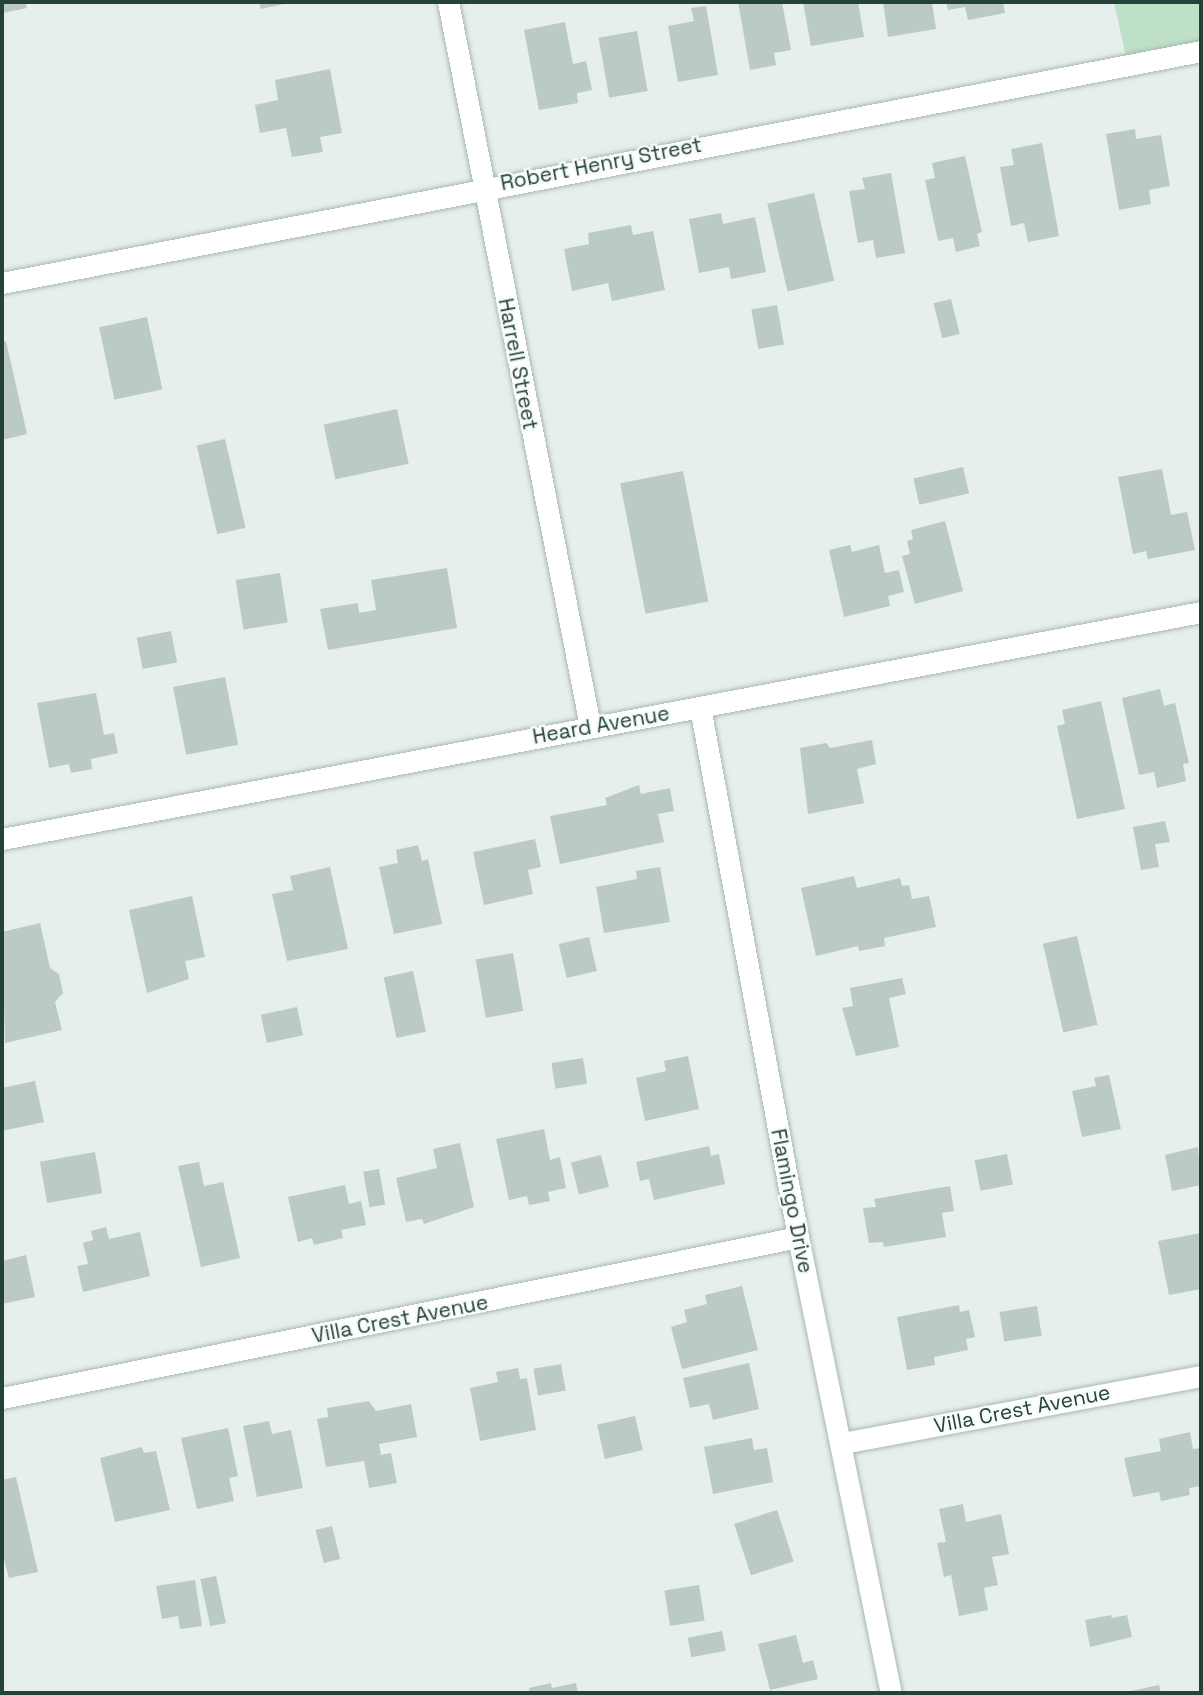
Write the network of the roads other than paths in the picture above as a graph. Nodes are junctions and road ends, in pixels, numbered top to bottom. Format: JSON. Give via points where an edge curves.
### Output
{"nodes":[{"id":1,"x":447,"y":2,"type":"edge"},
{"id":2,"x":1201,"y":51,"type":"edge"},
{"id":3,"x":484,"y":186,"type":"junction"},
{"id":4,"x":2,"y":282,"type":"edge"},
{"id":5,"x":1201,"y":611,"type":"edge"},
{"id":6,"x":700,"y":707,"type":"junction"},
{"id":7,"x":590,"y":726,"type":"junction"},
{"id":8,"x":2,"y":839,"type":"edge"},
{"id":9,"x":798,"y":1237,"type":"junction"},
{"id":10,"x":1201,"y":1376,"type":"edge"},
{"id":11,"x":2,"y":1398,"type":"edge"},
{"id":12,"x":843,"y":1443,"type":"junction"},
{"id":13,"x":891,"y":1693,"type":"edge"}],
"edges":[{"from":1,"to":3,"type":"street","name":"Harrell Street"},
{"from":2,"to":3,"type":"street","name":"Robert Henry Street"},
{"from":3,"to":4,"type":"street","name":"Robert Henry Street"},
{"from":3,"to":7,"type":"street","name":"Harrell Street"},
{"from":5,"to":6,"type":"street","name":"Heard Avenue"},
{"from":6,"to":7,"type":"street","name":"Heard Avenue"},
{"from":6,"to":9,"type":"street","name":"Flamingo Drive"},
{"from":7,"to":8,"type":"street","name":"Heard Avenue"},
{"from":9,"to":11,"type":"street","name":"Villa Crest Avenue"},
{"from":9,"to":12,"type":"street","name":"Flamingo Drive"},
{"from":10,"to":12,"type":"street","name":"Villa Crest Avenue"},
{"from":12,"to":13,"type":"street","name":"Flamingo Drive"}]}
